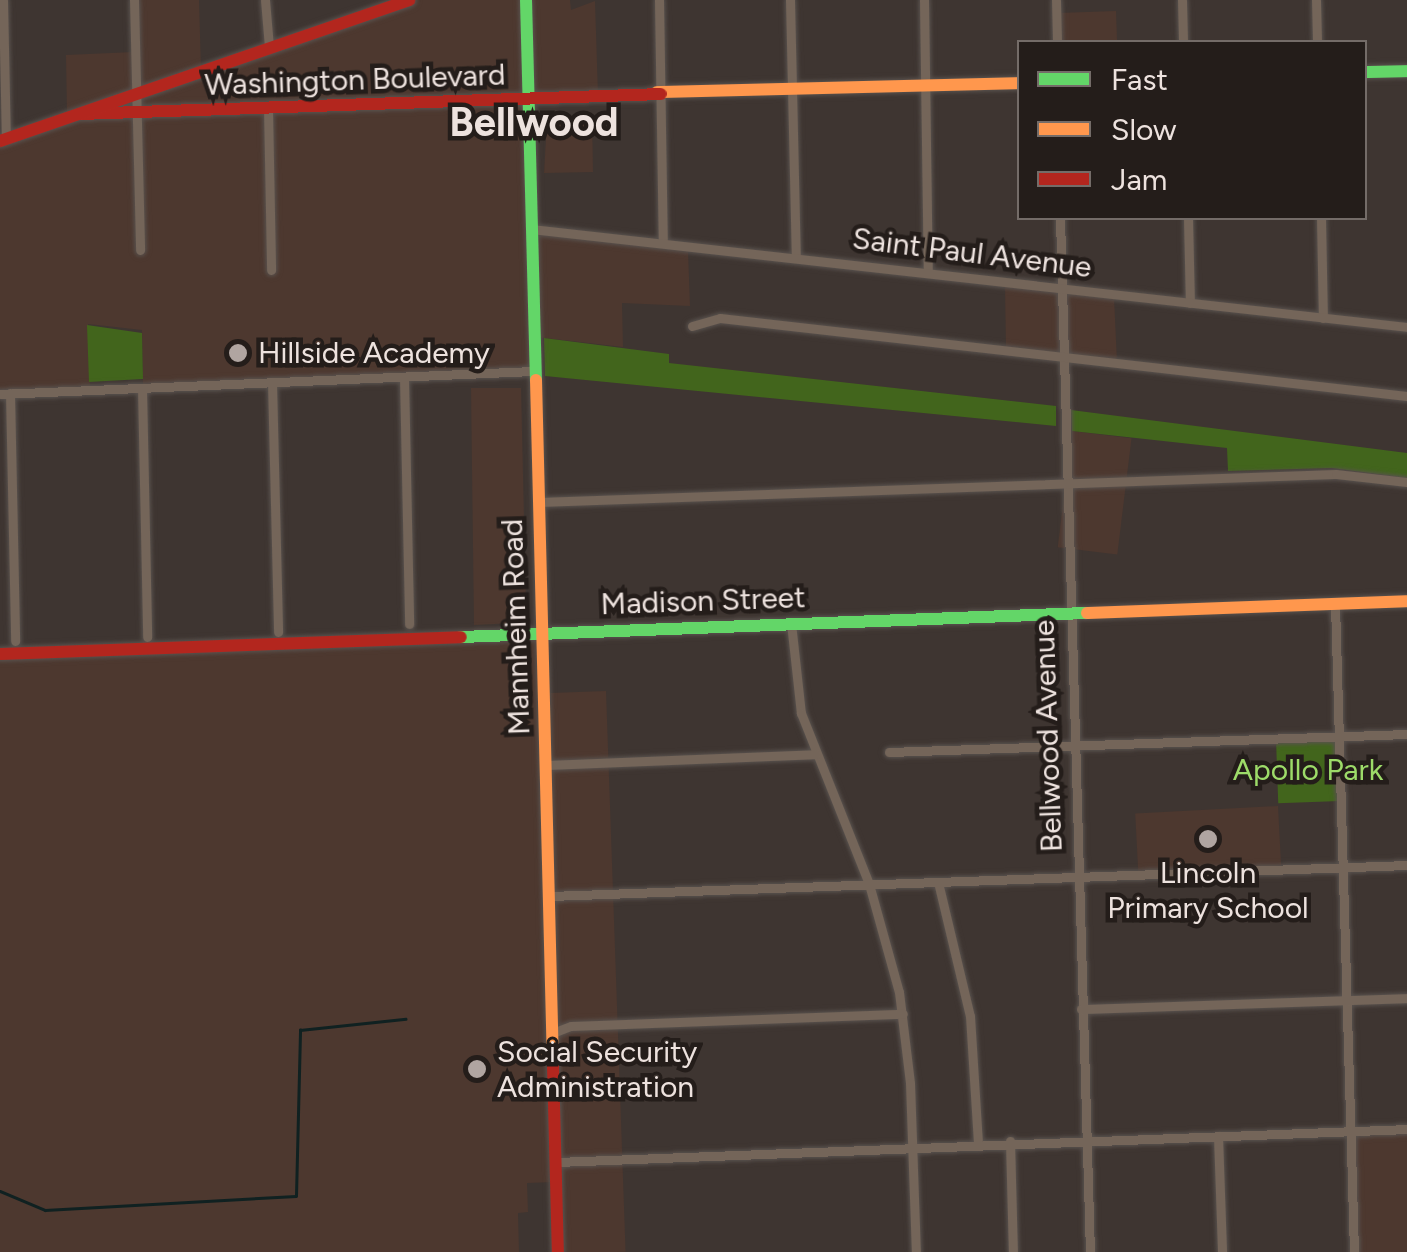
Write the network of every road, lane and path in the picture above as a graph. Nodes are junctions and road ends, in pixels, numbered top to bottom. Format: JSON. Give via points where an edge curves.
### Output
{"nodes":[{"id":1,"x":3,"y":0,"type":"edge"},
{"id":2,"x":134,"y":0,"type":"edge"},
{"id":3,"x":265,"y":0,"type":"edge"},
{"id":4,"x":526,"y":0,"type":"edge"},
{"id":5,"x":660,"y":0,"type":"edge"},
{"id":6,"x":790,"y":0,"type":"edge"},
{"id":7,"x":924,"y":0,"type":"edge"},
{"id":8,"x":1056,"y":0,"type":"edge"},
{"id":9,"x":1182,"y":0,"type":"edge"},
{"id":10,"x":1316,"y":0,"type":"edge"},
{"id":11,"x":401,"y":1,"type":"edge"},
{"id":12,"x":1057,"y":40,"type":"edge"},
{"id":13,"x":1183,"y":40,"type":"edge"},
{"id":14,"x":1317,"y":40,"type":"edge"},
{"id":15,"x":268,"y":47,"type":"junction"},
{"id":16,"x":1407,"y":71,"type":"edge"},
{"id":17,"x":1367,"y":72,"type":"edge"},
{"id":18,"x":1017,"y":82,"type":"edge"},
{"id":19,"x":926,"y":86,"type":"junction"},
{"id":20,"x":792,"y":90,"type":"junction"},
{"id":21,"x":136,"y":94,"type":"junction"},
{"id":22,"x":661,"y":94,"type":"junction"},
{"id":23,"x":528,"y":99,"type":"junction"},
{"id":24,"x":268,"y":108,"type":"junction"},
{"id":25,"x":136,"y":112,"type":"junction"},
{"id":26,"x":80,"y":114,"type":"junction"},
{"id":27,"x":3,"y":140,"type":"edge"},
{"id":28,"x":1060,"y":220,"type":"edge"},
{"id":29,"x":1188,"y":220,"type":"edge"},
{"id":30,"x":1321,"y":220,"type":"edge"},
{"id":31,"x":531,"y":229,"type":"junction"},
{"id":32,"x":663,"y":243,"type":"junction"},
{"id":33,"x":140,"y":250,"type":"dead end"},
{"id":34,"x":796,"y":257,"type":"junction"},
{"id":35,"x":271,"y":270,"type":"dead end"},
{"id":36,"x":928,"y":272,"type":"junction"},
{"id":37,"x":1062,"y":288,"type":"junction"},
{"id":38,"x":1190,"y":303,"type":"junction"},
{"id":39,"x":1323,"y":318,"type":"junction"},
{"id":40,"x":692,"y":326,"type":"dead end"},
{"id":41,"x":1407,"y":327,"type":"edge"},
{"id":42,"x":1063,"y":358,"type":"junction"},
{"id":43,"x":534,"y":371,"type":"junction"},
{"id":44,"x":404,"y":377,"type":"junction"},
{"id":45,"x":272,"y":382,"type":"junction"},
{"id":46,"x":142,"y":388,"type":"junction"},
{"id":47,"x":5,"y":393,"type":"edge"},
{"id":48,"x":1407,"y":396,"type":"edge"},
{"id":49,"x":1407,"y":482,"type":"edge"},
{"id":50,"x":1066,"y":484,"type":"junction"},
{"id":51,"x":536,"y":502,"type":"junction"},
{"id":52,"x":1407,"y":602,"type":"edge"},
{"id":53,"x":1335,"y":604,"type":"junction"},
{"id":54,"x":1070,"y":613,"type":"junction"},
{"id":55,"x":790,"y":623,"type":"junction"},
{"id":56,"x":409,"y":624,"type":"dead end"},
{"id":57,"x":278,"y":632,"type":"dead end"},
{"id":58,"x":540,"y":632,"type":"junction"},
{"id":59,"x":147,"y":636,"type":"dead end"},
{"id":60,"x":16,"y":641,"type":"dead end"},
{"id":61,"x":0,"y":654,"type":"edge"},
{"id":62,"x":1407,"y":734,"type":"edge"},
{"id":63,"x":1339,"y":736,"type":"junction"},
{"id":64,"x":1074,"y":745,"type":"junction"},
{"id":65,"x":888,"y":752,"type":"dead end"},
{"id":66,"x":816,"y":754,"type":"junction"},
{"id":67,"x":546,"y":764,"type":"junction"},
{"id":68,"x":1407,"y":865,"type":"edge"},
{"id":69,"x":1343,"y":867,"type":"junction"},
{"id":70,"x":1078,"y":878,"type":"junction"},
{"id":71,"x":938,"y":882,"type":"junction"},
{"id":72,"x":869,"y":884,"type":"junction"},
{"id":73,"x":550,"y":896,"type":"junction"},
{"id":74,"x":1407,"y":998,"type":"edge"},
{"id":75,"x":1347,"y":1000,"type":"junction"},
{"id":76,"x":1082,"y":1009,"type":"junction"},
{"id":77,"x":902,"y":1014,"type":"junction"},
{"id":78,"x":555,"y":1032,"type":"junction"},
{"id":79,"x":1407,"y":1129,"type":"edge"},
{"id":80,"x":1351,"y":1131,"type":"junction"},
{"id":81,"x":1218,"y":1136,"type":"junction"},
{"id":82,"x":1086,"y":1140,"type":"junction"},
{"id":83,"x":1010,"y":1142,"type":"junction"},
{"id":84,"x":978,"y":1143,"type":"junction"},
{"id":85,"x":913,"y":1145,"type":"junction"},
{"id":86,"x":557,"y":1162,"type":"junction"},
{"id":87,"x":558,"y":1252,"type":"edge"},
{"id":88,"x":916,"y":1252,"type":"edge"},
{"id":89,"x":1013,"y":1252,"type":"edge"},
{"id":90,"x":1090,"y":1252,"type":"edge"},
{"id":91,"x":1222,"y":1252,"type":"edge"},
{"id":92,"x":1354,"y":1252,"type":"edge"}],
"edges":[{"from":1,"to":27,"type":"street"},
{"from":2,"to":21,"type":"street"},
{"from":3,"to":15,"type":"street"},
{"from":4,"to":23,"type":"main road","name":"Mannheim Road"},
{"from":5,"to":22,"type":"street"},
{"from":6,"to":20,"type":"street"},
{"from":7,"to":19,"type":"street"},
{"from":8,"to":12,"type":"street"},
{"from":9,"to":13,"type":"street"},
{"from":10,"to":14,"type":"street"},
{"from":11,"to":15,"type":"main road"},
{"from":15,"to":21,"type":"main road"},
{"from":16,"to":17,"type":"main road"},
{"from":18,"to":19,"type":"main road","name":"Washington Boulevard"},
{"from":19,"to":20,"type":"main road","name":"Washington Boulevard"},
{"from":19,"to":36,"type":"street"},
{"from":20,"to":22,"type":"main road","name":"Washington Boulevard"},
{"from":20,"to":34,"type":"street"},
{"from":21,"to":25,"type":"street"},
{"from":21,"to":26,"type":"main road"},
{"from":22,"to":23,"type":"main road","name":"Washington Boulevard"},
{"from":22,"to":32,"type":"street"},
{"from":23,"to":24,"type":"main road","name":"Washington Boulevard"},
{"from":23,"to":31,"type":"main road","name":"Mannheim Road"},
{"from":24,"to":25,"type":"main road","name":"Washington Boulevard"},
{"from":24,"to":35,"type":"street"},
{"from":25,"to":26,"type":"main road","name":"Washington Boulevard"},
{"from":25,"to":33,"type":"street"},
{"from":26,"to":27,"type":"main road"},
{"from":28,"to":37,"type":"street","name":"Bellwood Avenue"},
{"from":29,"to":38,"type":"street"},
{"from":30,"to":39,"type":"street"},
{"from":31,"to":32,"type":"street","name":"Saint Paul Avenue"},
{"from":31,"to":43,"type":"main road","name":"Mannheim Road"},
{"from":32,"to":34,"type":"street","name":"Saint Paul Avenue"},
{"from":34,"to":36,"type":"street","name":"Saint Paul Avenue"},
{"from":36,"to":37,"type":"street","name":"Saint Paul Avenue"},
{"from":37,"to":38,"type":"street","name":"Saint Paul Avenue"},
{"from":37,"to":42,"type":"street","name":"Bellwood Avenue"},
{"from":38,"to":39,"type":"street","name":"Saint Paul Avenue"},
{"from":39,"to":41,"type":"street","name":"Saint Paul Avenue"},
{"from":40,"to":42,"type":"street","via":[[720,318]]},
{"from":42,"to":48,"type":"street"},
{"from":42,"to":50,"type":"street","name":"Bellwood Avenue"},
{"from":43,"to":44,"type":"street"},
{"from":43,"to":51,"type":"main road","name":"Mannheim Road"},
{"from":44,"to":45,"type":"street"},
{"from":44,"to":56,"type":"street"},
{"from":45,"to":46,"type":"street"},
{"from":45,"to":57,"type":"street"},
{"from":46,"to":47,"type":"street"},
{"from":46,"to":59,"type":"street"},
{"from":47,"to":60,"type":"street"},
{"from":49,"to":50,"type":"street","via":[[1336,474]]},
{"from":50,"to":51,"type":"street"},
{"from":50,"to":54,"type":"street","name":"Bellwood Avenue"},
{"from":51,"to":58,"type":"main road","name":"Mannheim Road"},
{"from":52,"to":53,"type":"main road","name":"Madison Street"},
{"from":53,"to":54,"type":"main road","name":"Madison Street"},
{"from":53,"to":63,"type":"street"},
{"from":54,"to":55,"type":"main road","name":"Madison Street"},
{"from":54,"to":64,"type":"street","name":"Bellwood Avenue"},
{"from":55,"to":58,"type":"main road","name":"Madison Street"},
{"from":55,"to":66,"type":"street","via":[[794,688]]},
{"from":58,"to":61,"type":"main road","name":"Madison Street"},
{"from":58,"to":67,"type":"main road","name":"Mannheim Road"},
{"from":62,"to":63,"type":"street"},
{"from":63,"to":64,"type":"street"},
{"from":63,"to":69,"type":"street"},
{"from":64,"to":65,"type":"street"},
{"from":64,"to":70,"type":"street","name":"Bellwood Avenue"},
{"from":66,"to":67,"type":"street"},
{"from":66,"to":72,"type":"street"},
{"from":67,"to":73,"type":"main road","name":"Mannheim Road"},
{"from":68,"to":69,"type":"street"},
{"from":69,"to":70,"type":"street"},
{"from":69,"to":75,"type":"street"},
{"from":70,"to":71,"type":"street"},
{"from":70,"to":76,"type":"street","name":"Bellwood Avenue"},
{"from":71,"to":72,"type":"street"},
{"from":71,"to":84,"type":"street","via":[[970,1016]]},
{"from":72,"to":73,"type":"street"},
{"from":72,"to":77,"type":"street"},
{"from":73,"to":78,"type":"main road","name":"Mannheim Road"},
{"from":74,"to":75,"type":"street"},
{"from":75,"to":76,"type":"street"},
{"from":75,"to":80,"type":"street"},
{"from":76,"to":82,"type":"street","name":"Bellwood Avenue"},
{"from":77,"to":78,"type":"street","via":[[571,1026]]},
{"from":77,"to":85,"type":"street"},
{"from":78,"to":86,"type":"main road","name":"Mannheim Road"},
{"from":79,"to":80,"type":"street"},
{"from":80,"to":81,"type":"street"},
{"from":80,"to":92,"type":"street"},
{"from":81,"to":82,"type":"street"},
{"from":81,"to":91,"type":"street"},
{"from":82,"to":83,"type":"street"},
{"from":82,"to":90,"type":"street","name":"Bellwood Avenue"},
{"from":83,"to":84,"type":"street"},
{"from":83,"to":89,"type":"street"},
{"from":84,"to":85,"type":"street"},
{"from":85,"to":86,"type":"street"},
{"from":85,"to":88,"type":"street"},
{"from":86,"to":87,"type":"main road","name":"Mannheim Road"}]}
